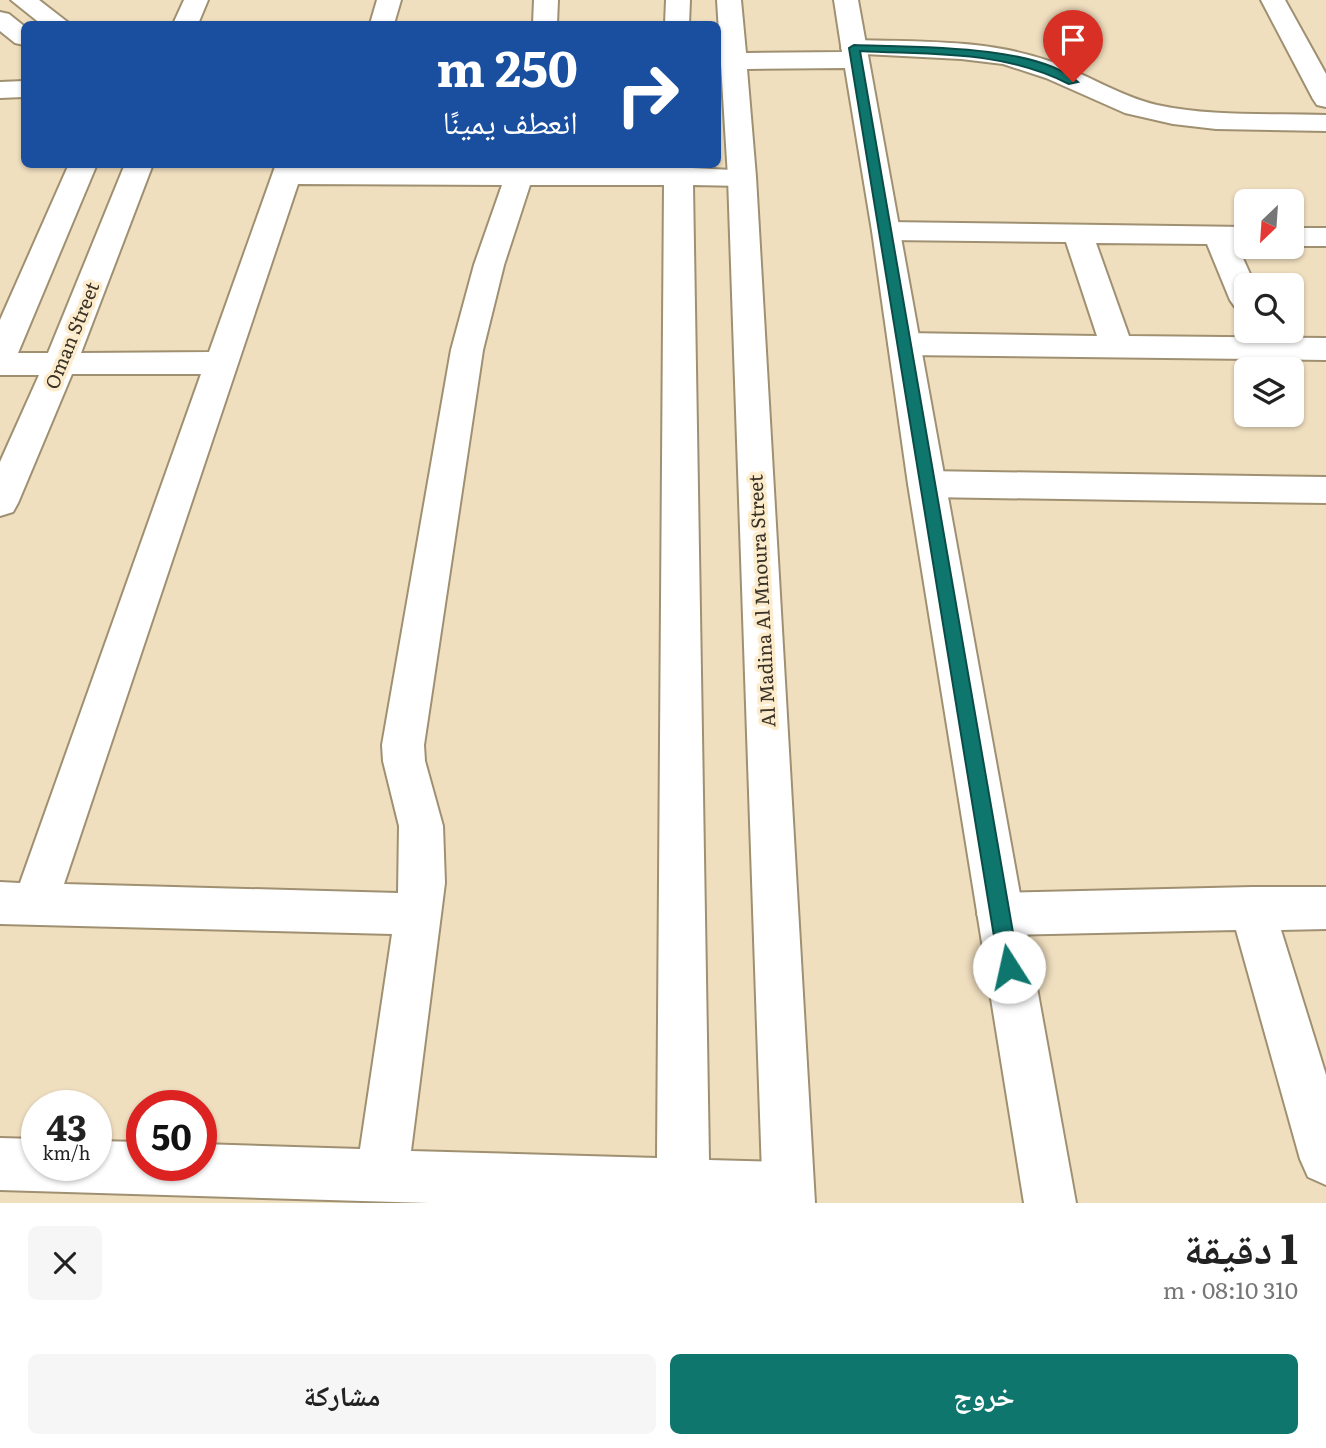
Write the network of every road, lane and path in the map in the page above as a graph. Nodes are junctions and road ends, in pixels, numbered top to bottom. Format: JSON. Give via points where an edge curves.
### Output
{"nodes":[{"id":1,"x":23,"y":0,"type":"edge"},
{"id":2,"x":196,"y":0,"type":"edge"},
{"id":3,"x":388,"y":0,"type":"edge"},
{"id":4,"x":546,"y":0,"type":"edge"},
{"id":5,"x":678,"y":0,"type":"edge"},
{"id":6,"x":729,"y":0,"type":"edge"},
{"id":7,"x":846,"y":0,"type":"edge"},
{"id":8,"x":1273,"y":0,"type":"edge"},
{"id":9,"x":0,"y":19,"type":"edge"},
{"id":10,"x":53,"y":21,"type":"edge"},
{"id":11,"x":187,"y":21,"type":"edge"},
{"id":12,"x":383,"y":21,"type":"edge"},
{"id":13,"x":545,"y":21,"type":"edge"},
{"id":14,"x":677,"y":21,"type":"edge"},
{"id":15,"x":21,"y":36,"type":"edge"},
{"id":16,"x":856,"y":54,"type":"junction"},
{"id":17,"x":733,"y":61,"type":"junction"},
{"id":18,"x":21,"y":89,"type":"edge"},
{"id":19,"x":0,"y":90,"type":"edge"},
{"id":20,"x":1326,"y":99,"type":"edge"},
{"id":21,"x":1326,"y":123,"type":"edge"},
{"id":22,"x":81,"y":168,"type":"edge"},
{"id":23,"x":137,"y":168,"type":"edge"},
{"id":24,"x":288,"y":170,"type":"edge"},
{"id":25,"x":679,"y":171,"type":"edge"},
{"id":26,"x":519,"y":176,"type":"junction"},
{"id":27,"x":742,"y":177,"type":"junction"},
{"id":28,"x":887,"y":231,"type":"junction"},
{"id":29,"x":1078,"y":234,"type":"junction"},
{"id":30,"x":1232,"y":236,"type":"edge"},
{"id":31,"x":1304,"y":237,"type":"edge"},
{"id":32,"x":1326,"y":237,"type":"edge"},
{"id":33,"x":1240,"y":273,"type":"edge"},
{"id":34,"x":1234,"y":341,"type":"edge"},
{"id":35,"x":1284,"y":343,"type":"edge"},
{"id":36,"x":904,"y":344,"type":"junction"},
{"id":37,"x":1117,"y":347,"type":"junction"},
{"id":38,"x":1326,"y":349,"type":"edge"},
{"id":39,"x":0,"y":357,"type":"edge"},
{"id":40,"x":221,"y":363,"type":"junction"},
{"id":41,"x":0,"y":364,"type":"edge"},
{"id":42,"x":60,"y":364,"type":"junction"},
{"id":43,"x":926,"y":484,"type":"junction"},
{"id":44,"x":1326,"y":490,"type":"edge"},
{"id":45,"x":0,"y":503,"type":"edge"},
{"id":46,"x":18,"y":903,"type":"edge"},
{"id":47,"x":1252,"y":908,"type":"junction"},
{"id":48,"x":1326,"y":908,"type":"edge"},
{"id":49,"x":419,"y":914,"type":"junction"},
{"id":50,"x":1000,"y":914,"type":"junction"},
{"id":51,"x":1326,"y":1158,"type":"edge"},
{"id":52,"x":0,"y":1164,"type":"edge"},
{"id":53,"x":382,"y":1176,"type":"junction"},
{"id":54,"x":683,"y":1194,"type":"edge"},
{"id":55,"x":789,"y":1196,"type":"edge"},
{"id":56,"x":1050,"y":1203,"type":"edge"}],
"edges":[{"from":1,"to":10,"type":"street"},
{"from":2,"to":11,"type":"street"},
{"from":3,"to":12,"type":"street"},
{"from":4,"to":13,"type":"street"},
{"from":5,"to":14,"type":"street"},
{"from":6,"to":17,"type":"street","name":"Al Madina Al Mnoura Street"},
{"from":7,"to":16,"type":"street"},
{"from":8,"to":20,"type":"street"},
{"from":9,"to":15,"type":"street"},
{"from":16,"to":17,"type":"street"},
{"from":16,"to":21,"type":"street","via":[[997,55],[1152,112],[1192,119]]},
{"from":16,"to":28,"type":"street"},
{"from":17,"to":27,"type":"street","name":"Al Madina Al Mnoura Street"},
{"from":18,"to":19,"type":"street"},
{"from":22,"to":39,"type":"street"},
{"from":23,"to":42,"type":"street","name":"Oman Street"},
{"from":24,"to":26,"type":"street"},
{"from":24,"to":40,"type":"street"},
{"from":25,"to":26,"type":"street"},
{"from":25,"to":27,"type":"street"},
{"from":25,"to":54,"type":"street"},
{"from":26,"to":49,"type":"street","via":[[467,351],[404,737],[404,761],[421,826]]},
{"from":27,"to":55,"type":"street","name":"Al Madina Al Mnoura Street"},
{"from":28,"to":29,"type":"street"},
{"from":28,"to":36,"type":"street"},
{"from":29,"to":30,"type":"street"},
{"from":29,"to":37,"type":"street"},
{"from":30,"to":33,"type":"street"},
{"from":31,"to":32,"type":"street"},
{"from":34,"to":37,"type":"street"},
{"from":35,"to":38,"type":"street"},
{"from":36,"to":37,"type":"street"},
{"from":36,"to":43,"type":"street"},
{"from":40,"to":42,"type":"street"},
{"from":40,"to":46,"type":"street"},
{"from":41,"to":42,"type":"street"},
{"from":42,"to":45,"type":"street","name":"Oman Street"},
{"from":43,"to":44,"type":"street"},
{"from":43,"to":50,"type":"street"},
{"from":46,"to":49,"type":"street"},
{"from":47,"to":48,"type":"street"},
{"from":47,"to":50,"type":"street"},
{"from":47,"to":51,"type":"street"},
{"from":49,"to":53,"type":"street"},
{"from":50,"to":56,"type":"street"},
{"from":52,"to":53,"type":"street"},
{"from":53,"to":54,"type":"street"},
{"from":54,"to":55,"type":"street"}]}
